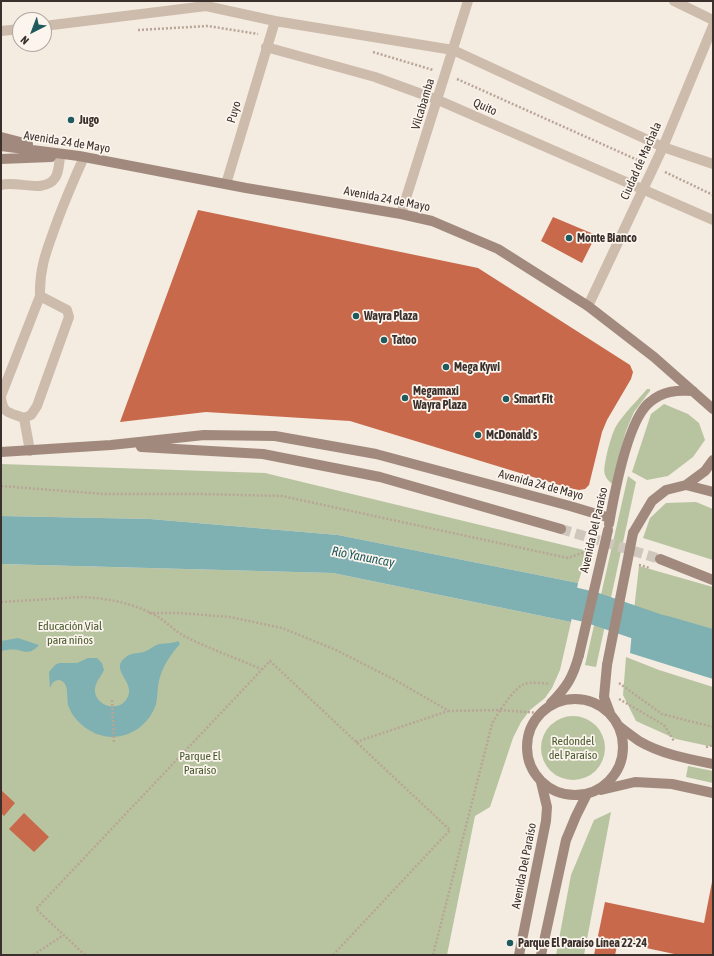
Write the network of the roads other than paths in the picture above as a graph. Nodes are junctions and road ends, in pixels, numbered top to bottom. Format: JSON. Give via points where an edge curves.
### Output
{"nodes":[{"id":1,"x":468,"y":1,"type":"edge"},
{"id":2,"x":674,"y":1,"type":"edge"},
{"id":3,"x":206,"y":4,"type":"edge"},
{"id":4,"x":713,"y":20,"type":"edge"},
{"id":5,"x":275,"y":21,"type":"junction"},
{"id":6,"x":52,"y":25,"type":"edge"},
{"id":7,"x":713,"y":26,"type":"edge"},
{"id":8,"x":12,"y":30,"type":"edge"},
{"id":9,"x":1,"y":31,"type":"edge"},
{"id":10,"x":266,"y":47,"type":"junction"},
{"id":11,"x":453,"y":50,"type":"junction"},
{"id":12,"x":438,"y":100,"type":"junction"},
{"id":13,"x":1,"y":137,"type":"edge"},
{"id":14,"x":1,"y":146,"type":"edge"},
{"id":15,"x":663,"y":147,"type":"junction"},
{"id":16,"x":81,"y":156,"type":"junction"},
{"id":17,"x":60,"y":157,"type":"junction"},
{"id":18,"x":1,"y":159,"type":"edge"},
{"id":19,"x":713,"y":164,"type":"edge"},
{"id":20,"x":226,"y":184,"type":"junction"},
{"id":21,"x":1,"y":185,"type":"edge"},
{"id":22,"x":643,"y":190,"type":"junction"},
{"id":23,"x":401,"y":214,"type":"junction"},
{"id":24,"x":713,"y":220,"type":"edge"},
{"id":25,"x":40,"y":296,"type":"junction"},
{"id":26,"x":588,"y":306,"type":"junction"},
{"id":27,"x":693,"y":391,"type":"junction"},
{"id":28,"x":713,"y":409,"type":"edge"},
{"id":29,"x":24,"y":418,"type":"junction"},
{"id":30,"x":111,"y":445,"type":"junction"},
{"id":31,"x":30,"y":451,"type":"junction"},
{"id":32,"x":1,"y":452,"type":"edge"},
{"id":33,"x":713,"y":460,"type":"edge"},
{"id":34,"x":686,"y":485,"type":"junction"},
{"id":35,"x":713,"y":492,"type":"edge"},
{"id":36,"x":610,"y":518,"type":"junction"},
{"id":37,"x":561,"y":529,"type":"tunnel mouth"},
{"id":38,"x":660,"y":559,"type":"tunnel mouth"},
{"id":39,"x":713,"y":580,"type":"edge"},
{"id":40,"x":548,"y":706,"type":"junction"},
{"id":41,"x":611,"y":714,"type":"junction"},
{"id":42,"x":619,"y":726,"type":"junction"},
{"id":43,"x":713,"y":764,"type":"edge"},
{"id":44,"x":541,"y":782,"type":"junction"},
{"id":45,"x":591,"y":793,"type":"junction"},
{"id":46,"x":713,"y":793,"type":"edge"},
{"id":47,"x":519,"y":955,"type":"edge"},
{"id":48,"x":541,"y":955,"type":"edge"}],
"edges":[{"from":1,"to":11,"type":"street","name":"Vilcabamba"},
{"from":2,"to":4,"type":"street"},
{"from":3,"to":5,"type":"street"},
{"from":3,"to":6,"type":"street"},
{"from":5,"to":10,"type":"street"},
{"from":5,"to":11,"type":"street"},
{"from":7,"to":15,"type":"street","name":"Ciudad de Machala"},
{"from":8,"to":9,"type":"street"},
{"from":10,"to":12,"type":"street","name":"Quito","via":[[375,77]]},
{"from":10,"to":20,"type":"street","name":"Puyo"},
{"from":11,"to":12,"type":"street","name":"Vilcabamba"},
{"from":11,"to":15,"type":"street"},
{"from":12,"to":22,"type":"street","name":"Quito"},
{"from":12,"to":23,"type":"street","name":"Vilcabamba"},
{"from":13,"to":16,"type":"main road"},
{"from":14,"to":16,"type":"main road","name":"Avenida 24 de Mayo"},
{"from":15,"to":19,"type":"street"},
{"from":15,"to":22,"type":"street","name":"Ciudad de Machala"},
{"from":16,"to":17,"type":"main road"},
{"from":16,"to":20,"type":"main road","name":"Avenida 24 de Mayo"},
{"from":16,"to":25,"type":"street","via":[[44,256]]},
{"from":17,"to":18,"type":"main road"},
{"from":17,"to":21,"type":"street","via":[[56,177],[50,184]]},
{"from":20,"to":23,"type":"main road","name":"Avenida 24 de Mayo"},
{"from":22,"to":24,"type":"street","name":"Quito"},
{"from":22,"to":26,"type":"street","name":"Ciudad de Machala"},
{"from":23,"to":26,"type":"main road","name":"Avenida 24 de Mayo","via":[[432,221],[498,249]]},
{"from":25,"to":29,"type":"street","via":[[1,396],[5,411]]},
{"from":25,"to":29,"type":"street","via":[[67,310],[68,317],[37,406],[31,415]]},
{"from":26,"to":27,"type":"main road","name":"Avenida 24 de Mayo","via":[[649,352]]},
{"from":27,"to":28,"type":"main road","name":"Avenida 24 de Mayo"},
{"from":27,"to":36,"type":"main road","name":"Avenida Del Paraíso","via":[[677,390],[662,394],[649,403],[637,417],[627,444]]},
{"from":29,"to":31,"type":"street"},
{"from":30,"to":31,"type":"main road","name":"Avenida 24 de Mayo"},
{"from":30,"to":36,"type":"main road","name":"Avenida 24 de Mayo","via":[[204,435],[275,436],[376,454]]},
{"from":30,"to":37,"type":"main road","name":"Avenida 24 de Mayo","via":[[263,454],[380,477]]},
{"from":31,"to":32,"type":"main road","name":"Avenida 24 de Mayo"},
{"from":33,"to":34,"type":"main road","via":[[705,471]]},
{"from":34,"to":35,"type":"main road"},
{"from":34,"to":41,"type":"main road","bridge":true,"via":[[666,490],[652,501],[633,533],[607,665],[604,697]]},
{"from":36,"to":40,"type":"main road","name":"Avenida Del Paraíso","bridge":true,"via":[[575,670],[565,688]]},
{"from":38,"to":39,"type":"main road"},
{"from":40,"to":41,"type":"main road","via":[[558,701],[581,699],[602,707]]},
{"from":40,"to":44,"type":"main road","via":[[531,726],[527,741],[527,756],[532,770]]},
{"from":41,"to":42,"type":"main road"},
{"from":42,"to":43,"type":"main road","via":[[640,741],[660,750]]},
{"from":42,"to":45,"type":"main road","via":[[623,739],[621,764],[606,785]]},
{"from":44,"to":45,"type":"main road","via":[[563,794],[575,796]]},
{"from":44,"to":47,"type":"main road","name":"Avenida Del Paraíso","via":[[547,807],[546,821]]},
{"from":45,"to":46,"type":"main road","via":[[635,782],[672,784]]},
{"from":45,"to":48,"type":"main road","via":[[576,816],[566,840]]}]}
